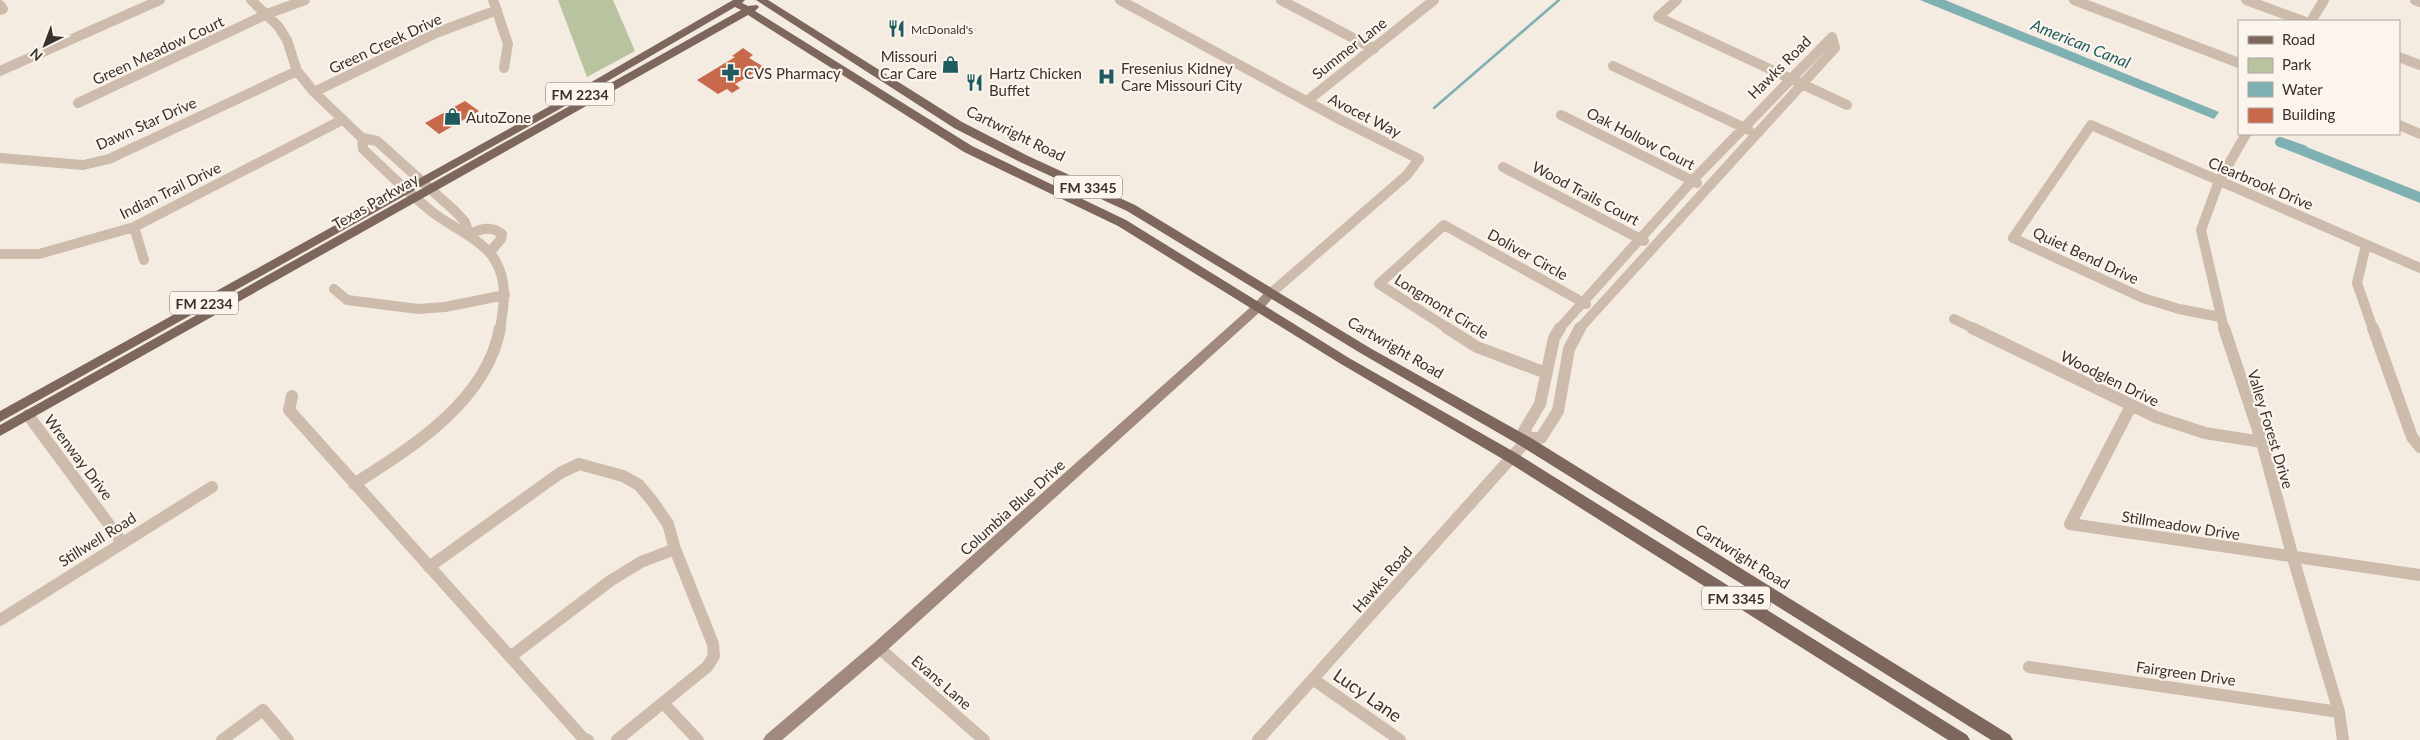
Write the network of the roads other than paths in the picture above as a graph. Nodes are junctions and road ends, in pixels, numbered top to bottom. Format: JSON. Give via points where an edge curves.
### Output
{"nodes":[{"id":1,"x":160,"y":0,"type":"edge"},
{"id":2,"x":251,"y":0,"type":"edge"},
{"id":3,"x":305,"y":0,"type":"edge"},
{"id":4,"x":493,"y":0,"type":"edge"},
{"id":5,"x":763,"y":0,"type":"edge"},
{"id":6,"x":1434,"y":0,"type":"edge"},
{"id":7,"x":1677,"y":0,"type":"edge"},
{"id":8,"x":2074,"y":0,"type":"edge"},
{"id":9,"x":2246,"y":0,"type":"edge"},
{"id":10,"x":2324,"y":0,"type":"edge"},
{"id":11,"x":2415,"y":0,"type":"edge"},
{"id":12,"x":736,"y":1,"type":"edge"},
{"id":13,"x":1128,"y":1,"type":"edge"},
{"id":14,"x":1288,"y":1,"type":"edge"},
{"id":15,"x":2420,"y":2,"type":"edge"},
{"id":16,"x":0,"y":5,"type":"edge"},
{"id":17,"x":0,"y":10,"type":"edge"},
{"id":18,"x":497,"y":10,"type":"junction"},
{"id":19,"x":748,"y":10,"type":"junction"},
{"id":20,"x":268,"y":14,"type":"junction"},
{"id":21,"x":2300,"y":20,"type":"edge"},
{"id":22,"x":2312,"y":20,"type":"edge"},
{"id":23,"x":1374,"y":48,"type":"junction"},
{"id":24,"x":2400,"y":57,"type":"edge"},
{"id":25,"x":2238,"y":63,"type":"edge"},
{"id":26,"x":2420,"y":65,"type":"edge"},
{"id":27,"x":1613,"y":66,"type":"dead end"},
{"id":28,"x":504,"y":68,"type":"dead end"},
{"id":29,"x":297,"y":71,"type":"junction"},
{"id":30,"x":0,"y":72,"type":"edge"},
{"id":31,"x":880,"y":75,"type":"junction"},
{"id":32,"x":1789,"y":79,"type":"junction"},
{"id":33,"x":866,"y":85,"type":"junction"},
{"id":34,"x":1803,"y":85,"type":"junction"},
{"id":35,"x":314,"y":92,"type":"junction"},
{"id":36,"x":1306,"y":101,"type":"junction"},
{"id":37,"x":78,"y":103,"type":"dead end"},
{"id":38,"x":1847,"y":105,"type":"dead end"},
{"id":39,"x":1561,"y":115,"type":"dead end"},
{"id":40,"x":342,"y":120,"type":"junction"},
{"id":41,"x":958,"y":125,"type":"junction"},
{"id":42,"x":2091,"y":125,"type":"joint"},
{"id":43,"x":2400,"y":125,"type":"edge"},
{"id":44,"x":1742,"y":127,"type":"junction"},
{"id":45,"x":1758,"y":134,"type":"junction"},
{"id":46,"x":2420,"y":134,"type":"edge"},
{"id":47,"x":945,"y":135,"type":"junction"},
{"id":48,"x":2245,"y":135,"type":"edge"},
{"id":49,"x":362,"y":138,"type":"junction"},
{"id":50,"x":0,"y":158,"type":"edge"},
{"id":51,"x":1503,"y":167,"type":"dead end"},
{"id":52,"x":1692,"y":181,"type":"junction"},
{"id":53,"x":2219,"y":181,"type":"junction"},
{"id":54,"x":426,"y":185,"type":"junction"},
{"id":55,"x":1091,"y":188,"type":"junction"},
{"id":56,"x":1708,"y":188,"type":"junction"},
{"id":57,"x":412,"y":193,"type":"junction"},
{"id":58,"x":1080,"y":201,"type":"junction"},
{"id":59,"x":1444,"y":225,"type":"joint"},
{"id":60,"x":134,"y":227,"type":"junction"},
{"id":61,"x":468,"y":234,"type":"junction"},
{"id":62,"x":1639,"y":238,"type":"junction"},
{"id":63,"x":2366,"y":245,"type":"junction"},
{"id":64,"x":1654,"y":246,"type":"junction"},
{"id":65,"x":490,"y":252,"type":"junction"},
{"id":66,"x":0,"y":254,"type":"edge"},
{"id":67,"x":144,"y":260,"type":"dead end"},
{"id":68,"x":2420,"y":268,"type":"edge"},
{"id":69,"x":334,"y":289,"type":"dead end"},
{"id":70,"x":505,"y":294,"type":"junction"},
{"id":71,"x":1270,"y":294,"type":"junction"},
{"id":72,"x":1581,"y":301,"type":"junction"},
{"id":73,"x":1258,"y":307,"type":"junction"},
{"id":74,"x":1596,"y":310,"type":"junction"},
{"id":75,"x":2220,"y":317,"type":"junction"},
{"id":76,"x":1954,"y":318,"type":"dead end"},
{"id":77,"x":1546,"y":373,"type":"junction"},
{"id":78,"x":292,"y":396,"type":"dead end"},
{"id":79,"x":2131,"y":406,"type":"junction"},
{"id":80,"x":28,"y":415,"type":"junction"},
{"id":81,"x":0,"y":417,"type":"edge"},
{"id":82,"x":0,"y":431,"type":"edge"},
{"id":83,"x":1527,"y":440,"type":"junction"},
{"id":84,"x":2262,"y":442,"type":"junction"},
{"id":85,"x":2420,"y":447,"type":"edge"},
{"id":86,"x":1511,"y":457,"type":"junction"},
{"id":87,"x":354,"y":484,"type":"junction"},
{"id":88,"x":212,"y":487,"type":"dead end"},
{"id":89,"x":122,"y":542,"type":"junction"},
{"id":90,"x":675,"y":549,"type":"junction"},
{"id":91,"x":2293,"y":558,"type":"junction"},
{"id":92,"x":429,"y":567,"type":"junction"},
{"id":93,"x":2420,"y":575,"type":"edge"},
{"id":94,"x":0,"y":620,"type":"edge"},
{"id":95,"x":879,"y":648,"type":"junction"},
{"id":96,"x":1863,"y":650,"type":"junction"},
{"id":97,"x":510,"y":657,"type":"junction"},
{"id":98,"x":2029,"y":668,"type":"dead end"},
{"id":99,"x":1853,"y":671,"type":"junction"},
{"id":100,"x":1314,"y":680,"type":"junction"},
{"id":101,"x":664,"y":704,"type":"junction"},
{"id":102,"x":2339,"y":712,"type":"junction"},
{"id":103,"x":222,"y":740,"type":"edge"},
{"id":104,"x":288,"y":740,"type":"edge"},
{"id":105,"x":588,"y":740,"type":"edge"},
{"id":106,"x":617,"y":740,"type":"edge"},
{"id":107,"x":698,"y":740,"type":"edge"},
{"id":108,"x":771,"y":740,"type":"edge"},
{"id":109,"x":984,"y":740,"type":"edge"},
{"id":110,"x":1258,"y":740,"type":"edge"},
{"id":111,"x":1400,"y":740,"type":"edge"},
{"id":112,"x":1962,"y":740,"type":"edge"},
{"id":113,"x":2005,"y":740,"type":"edge"},
{"id":114,"x":2343,"y":740,"type":"edge"}],
"edges":[{"from":1,"to":30,"type":"street"},
{"from":2,"to":20,"type":"street"},
{"from":3,"to":20,"type":"street","name":"Green Meadow Court"},
{"from":4,"to":18,"type":"street"},
{"from":5,"to":19,"type":"main road","name":"Texas Parkway","number":"FM 2234"},
{"from":5,"to":31,"type":"main road","name":"Cartwright Road","number":"FM 3345"},
{"from":6,"to":23,"type":"street","name":"Summer Lane"},
{"from":7,"to":32,"type":"street","via":[[1658,17]]},
{"from":8,"to":25,"type":"street"},
{"from":9,"to":21,"type":"street"},
{"from":10,"to":22,"type":"street"},
{"from":11,"to":15,"type":"street"},
{"from":12,"to":19,"type":"main road"},
{"from":12,"to":54,"type":"main road","name":"Texas Parkway","number":"FM 2234"},
{"from":13,"to":36,"type":"street","name":"Avocet Way"},
{"from":14,"to":23,"type":"street"},
{"from":16,"to":17,"type":"street","via":[[3,9]]},
{"from":18,"to":28,"type":"street","via":[[508,44]]},
{"from":18,"to":35,"type":"street","name":"Green Creek Drive","via":[[436,33]]},
{"from":19,"to":33,"type":"main road","number":"FM 3345"},
{"from":19,"to":54,"type":"main road","name":"Texas Parkway","number":"FM 2234"},
{"from":20,"to":29,"type":"street","via":[[287,40]]},
{"from":20,"to":37,"type":"street","name":"Green Meadow Court"},
{"from":23,"to":36,"type":"street","name":"Summer Lane"},
{"from":24,"to":26,"type":"street"},
{"from":27,"to":44,"type":"street"},
{"from":29,"to":35,"type":"street"},
{"from":29,"to":50,"type":"street","name":"Dawn Star Drive","via":[[110,158],[83,166]]},
{"from":31,"to":33,"type":"main road"},
{"from":31,"to":41,"type":"main road","name":"Cartwright Road","number":"FM 3345"},
{"from":32,"to":34,"type":"street"},
{"from":32,"to":34,"type":"street","name":"Hawks Road","via":[[1832,37],[1836,48]]},
{"from":32,"to":44,"type":"street","name":"Hawks Road"},
{"from":33,"to":47,"type":"main road","number":"FM 3345"},
{"from":34,"to":38,"type":"street"},
{"from":34,"to":45,"type":"street","name":"Hawks Road"},
{"from":35,"to":40,"type":"street"},
{"from":36,"to":71,"type":"street","name":"Avocet Way","via":[[1419,159],[1408,175]]},
{"from":39,"to":52,"type":"street","name":"Oak Hollow Court"},
{"from":40,"to":49,"type":"street"},
{"from":40,"to":60,"type":"street","name":"Indian Trail Drive"},
{"from":41,"to":47,"type":"main road"},
{"from":41,"to":55,"type":"main road","name":"Cartwright Road","number":"FM 3345","via":[[1016,156]]},
{"from":42,"to":53,"type":"street","name":"Clearbrook Drive"},
{"from":42,"to":75,"type":"street","name":"Quiet Bend Drive","via":[[2013,238],[2143,298]]},
{"from":43,"to":46,"type":"street"},
{"from":44,"to":45,"type":"street"},
{"from":44,"to":52,"type":"street","name":"Hawks Road"},
{"from":45,"to":56,"type":"street","name":"Hawks Road"},
{"from":47,"to":58,"type":"main road","number":"FM 3345","via":[[996,163]]},
{"from":48,"to":53,"type":"street","name":"Valley Forest Drive"},
{"from":49,"to":54,"type":"street","via":[[377,141]]},
{"from":49,"to":57,"type":"street","via":[[363,149]]},
{"from":51,"to":62,"type":"street","name":"Wood Trails Court"},
{"from":52,"to":56,"type":"street","name":"Oak Hollow Court"},
{"from":52,"to":62,"type":"street","name":"Hawks Road"},
{"from":53,"to":63,"type":"street","name":"Clearbrook Drive"},
{"from":53,"to":75,"type":"street","name":"Valley Forest Drive","via":[[2201,230]]},
{"from":54,"to":57,"type":"main road","name":"Texas Parkway","number":"FM 2234"},
{"from":54,"to":61,"type":"street","via":[[465,222]]},
{"from":55,"to":58,"type":"main road"},
{"from":55,"to":71,"type":"main road","name":"Cartwright Road","number":"FM 3345","via":[[1158,224]]},
{"from":56,"to":64,"type":"street","name":"Hawks Road"},
{"from":57,"to":61,"type":"street","via":[[453,228]]},
{"from":57,"to":80,"type":"main road","name":"Texas Parkway","number":"FM 2234"},
{"from":57,"to":81,"type":"main road","name":"Texas Parkway","number":"FM 2234"},
{"from":58,"to":73,"type":"main road","number":"FM 3345","via":[[1122,223]]},
{"from":59,"to":72,"type":"street","name":"Doliver Circle"},
{"from":59,"to":77,"type":"street","name":"Longmont Circle","via":[[1379,284],[1477,347]]},
{"from":60,"to":66,"type":"street","name":"Indian Trail Drive","via":[[40,254]]},
{"from":60,"to":67,"type":"street"},
{"from":61,"to":65,"type":"street"},
{"from":61,"to":65,"type":"street","via":[[486,228],[499,231],[501,239]]},
{"from":62,"to":64,"type":"street","name":"Wood Trails Court"},
{"from":62,"to":72,"type":"street","name":"Hawks Road"},
{"from":63,"to":68,"type":"street","name":"Clearbrook Drive"},
{"from":63,"to":85,"type":"street","via":[[2357,284],[2412,437]]},
{"from":64,"to":74,"type":"street","name":"Hawks Road"},
{"from":65,"to":70,"type":"street","via":[[501,274]]},
{"from":69,"to":70,"type":"street","via":[[347,300],[418,309],[445,307]]},
{"from":70,"to":87,"type":"street","via":[[503,326],[480,376],[438,424],[405,451]]},
{"from":71,"to":73,"type":"street","name":"Columbia Blue Drive"},
{"from":71,"to":83,"type":"main road","name":"Cartwright Road","number":"FM 3345"},
{"from":72,"to":74,"type":"street","name":"Doliver Circle"},
{"from":72,"to":77,"type":"street","name":"Hawks Road","via":[[1554,338]]},
{"from":73,"to":86,"type":"main road","number":"FM 3345"},
{"from":73,"to":95,"type":"street","name":"Columbia Blue Drive"},
{"from":74,"to":83,"type":"street","name":"Hawks Road","via":[[1576,331],[1568,347],[1555,417],[1541,438]]},
{"from":75,"to":84,"type":"street","name":"Valley Forest Drive"},
{"from":76,"to":79,"type":"street","name":"Woodglen Drive"},
{"from":77,"to":83,"type":"street","name":"Hawks Road","via":[[1540,404],[1524,431]]},
{"from":78,"to":87,"type":"street","via":[[289,410]]},
{"from":79,"to":84,"type":"street","name":"Woodglen Drive","via":[[2182,427]]},
{"from":79,"to":91,"type":"street","name":"Stillmeadow Drive","via":[[2070,524]]},
{"from":80,"to":82,"type":"main road","name":"Texas Parkway","number":"FM 2234"},
{"from":80,"to":89,"type":"street","name":"Wrenway Drive"},
{"from":83,"to":86,"type":"street","name":"Hawks Road"},
{"from":83,"to":96,"type":"main road","name":"Cartwright Road","number":"FM 3345"},
{"from":84,"to":91,"type":"street","name":"Valley Forest Drive"},
{"from":86,"to":99,"type":"main road","number":"FM 3345"},
{"from":86,"to":100,"type":"street","name":"Hawks Road"},
{"from":87,"to":92,"type":"street"},
{"from":88,"to":89,"type":"street","name":"Stillwell Road"},
{"from":89,"to":94,"type":"street","name":"Stillwell Road"},
{"from":90,"to":92,"type":"street","via":[[668,524],[639,485],[623,476],[579,464],[560,473]]},
{"from":90,"to":97,"type":"street","via":[[641,562],[610,581]]},
{"from":90,"to":101,"type":"street","via":[[713,644],[714,656],[708,667]]},
{"from":91,"to":93,"type":"street","name":"Stillmeadow Drive"},
{"from":91,"to":102,"type":"street","name":"Valley Forest Drive"},
{"from":92,"to":97,"type":"street"},
{"from":95,"to":108,"type":"street","name":"Columbia Blue Drive"},
{"from":95,"to":109,"type":"street","name":"Evans Lane"},
{"from":96,"to":99,"type":"main road"},
{"from":96,"to":113,"type":"main road","name":"Cartwright Road","number":"FM 3345"},
{"from":97,"to":105,"type":"street"},
{"from":98,"to":102,"type":"street","name":"Fairgreen Drive"},
{"from":99,"to":112,"type":"main road","number":"FM 3345"},
{"from":100,"to":110,"type":"street","name":"Hawks Road"},
{"from":100,"to":111,"type":"street","name":"Lucy Lane"},
{"from":101,"to":106,"type":"street"},
{"from":101,"to":107,"type":"street"},
{"from":102,"to":114,"type":"street","name":"Valley Forest Drive"},
{"from":103,"to":104,"type":"street","via":[[263,710]]}]}
